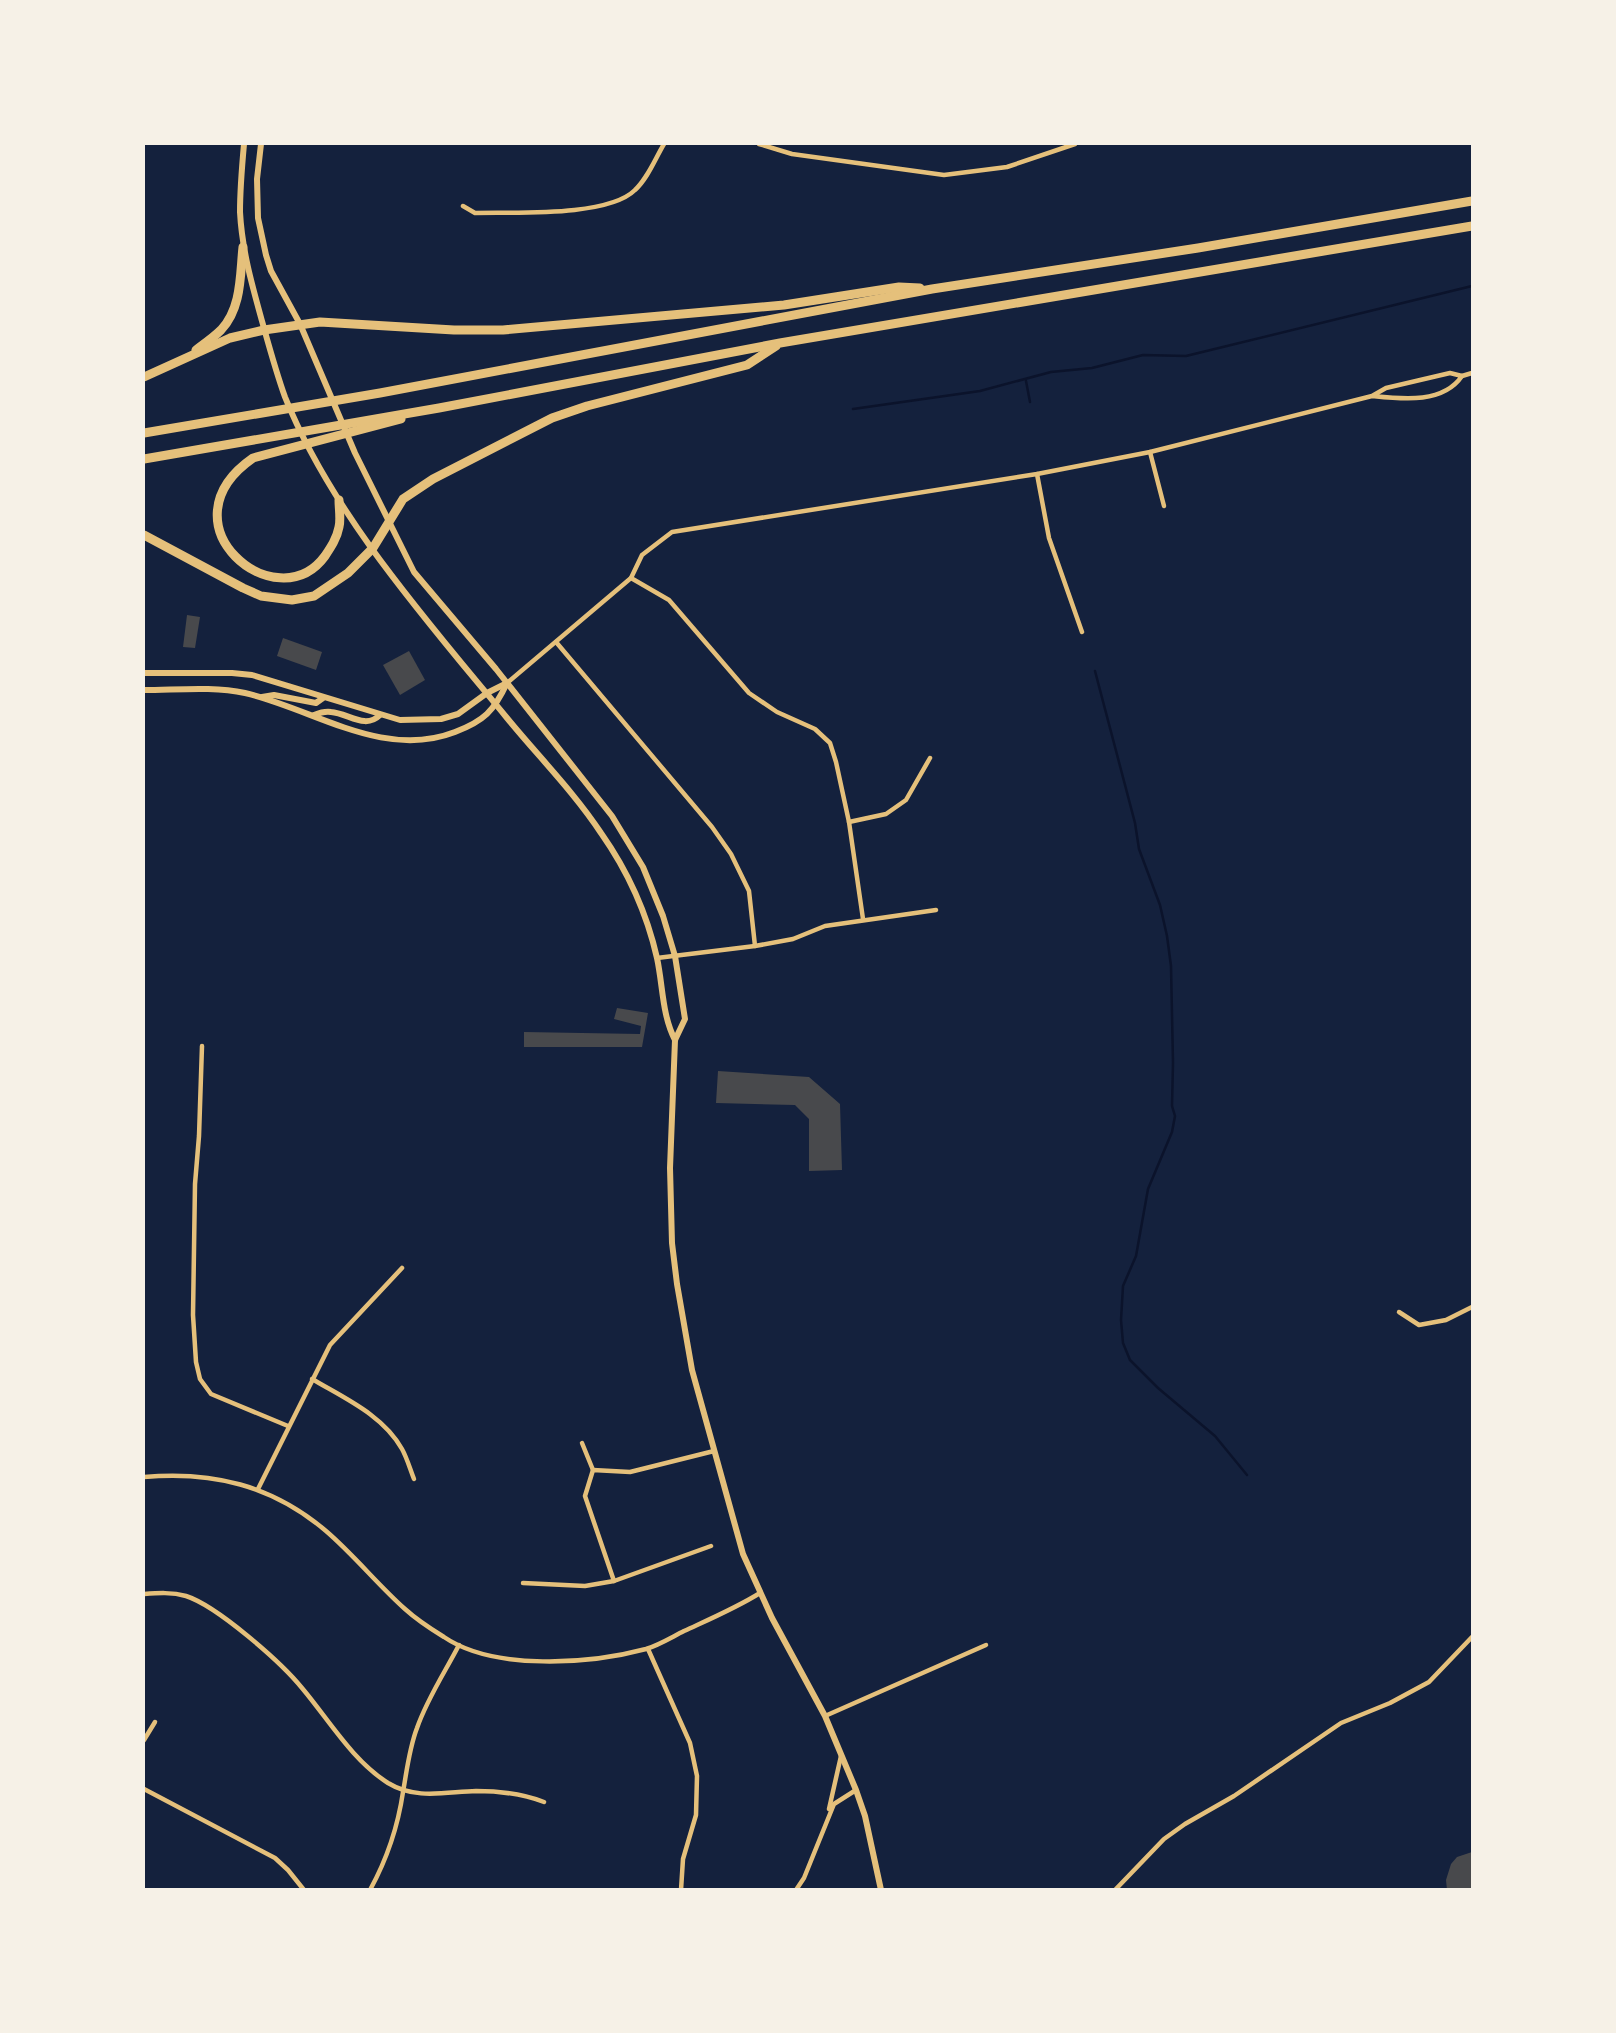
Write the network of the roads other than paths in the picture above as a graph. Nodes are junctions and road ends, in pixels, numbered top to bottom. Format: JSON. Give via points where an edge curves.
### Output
{"nodes":[{"id":1,"x":244,"y":144,"type":"edge"},
{"id":2,"x":261,"y":144,"type":"edge"},
{"id":3,"x":664,"y":144,"type":"edge"},
{"id":4,"x":759,"y":144,"type":"edge"},
{"id":5,"x":1075,"y":144,"type":"edge"},
{"id":6,"x":1472,"y":201,"type":"edge"},
{"id":7,"x":463,"y":206,"type":"dead end"},
{"id":8,"x":1472,"y":226,"type":"edge"},
{"id":9,"x":243,"y":247,"type":"junction"},
{"id":10,"x":932,"y":289,"type":"junction"},
{"id":11,"x":300,"y":324,"type":"junction"},
{"id":12,"x":264,"y":330,"type":"junction"},
{"id":13,"x":780,"y":343,"type":"junction"},
{"id":14,"x":171,"y":366,"type":"junction"},
{"id":15,"x":1472,"y":373,"type":"edge"},
{"id":16,"x":1462,"y":376,"type":"junction"},
{"id":17,"x":144,"y":377,"type":"edge"},
{"id":18,"x":1372,"y":396,"type":"junction"},
{"id":19,"x":439,"y":408,"type":"junction"},
{"id":20,"x":144,"y":433,"type":"edge"},
{"id":21,"x":1150,"y":452,"type":"junction"},
{"id":22,"x":144,"y":460,"type":"edge"},
{"id":23,"x":1037,"y":474,"type":"junction"},
{"id":24,"x":340,"y":500,"type":"junction"},
{"id":25,"x":1164,"y":506,"type":"dead end"},
{"id":26,"x":388,"y":523,"type":"junction"},
{"id":27,"x":144,"y":535,"type":"edge"},
{"id":28,"x":373,"y":548,"type":"junction"},
{"id":29,"x":631,"y":578,"type":"junction"},
{"id":30,"x":1082,"y":632,"type":"dead end"},
{"id":31,"x":555,"y":642,"type":"junction"},
{"id":32,"x":144,"y":673,"type":"edge"},
{"id":33,"x":507,"y":683,"type":"junction"},
{"id":34,"x":144,"y":690,"type":"edge"},
{"id":35,"x":487,"y":693,"type":"junction"},
{"id":36,"x":260,"y":697,"type":"junction"},
{"id":37,"x":323,"y":698,"type":"junction"},
{"id":38,"x":497,"y":706,"type":"junction"},
{"id":39,"x":312,"y":715,"type":"junction"},
{"id":40,"x":380,"y":715,"type":"junction"},
{"id":41,"x":930,"y":758,"type":"dead end"},
{"id":42,"x":849,"y":822,"type":"junction"},
{"id":43,"x":936,"y":910,"type":"dead end"},
{"id":44,"x":863,"y":919,"type":"junction"},
{"id":45,"x":755,"y":946,"type":"junction"},
{"id":46,"x":675,"y":956,"type":"junction"},
{"id":47,"x":657,"y":958,"type":"junction"},
{"id":48,"x":675,"y":1040,"type":"junction"},
{"id":49,"x":202,"y":1046,"type":"dead end"},
{"id":50,"x":401,"y":1268,"type":"dead end"},
{"id":51,"x":1472,"y":1307,"type":"edge"},
{"id":52,"x":1399,"y":1312,"type":"dead end"},
{"id":53,"x":312,"y":1379,"type":"junction"},
{"id":54,"x":288,"y":1426,"type":"junction"},
{"id":55,"x":582,"y":1443,"type":"dead end"},
{"id":56,"x":713,"y":1451,"type":"junction"},
{"id":57,"x":593,"y":1470,"type":"junction"},
{"id":58,"x":144,"y":1477,"type":"edge"},
{"id":59,"x":414,"y":1479,"type":"dead end"},
{"id":60,"x":258,"y":1489,"type":"junction"},
{"id":61,"x":712,"y":1546,"type":"dead end"},
{"id":62,"x":614,"y":1581,"type":"junction"},
{"id":63,"x":523,"y":1583,"type":"dead end"},
{"id":64,"x":760,"y":1593,"type":"junction"},
{"id":65,"x":144,"y":1594,"type":"edge"},
{"id":66,"x":1472,"y":1637,"type":"edge"},
{"id":67,"x":459,"y":1645,"type":"junction"},
{"id":68,"x":986,"y":1645,"type":"dead end"},
{"id":69,"x":648,"y":1648,"type":"junction"},
{"id":70,"x":825,"y":1716,"type":"junction"},
{"id":71,"x":155,"y":1722,"type":"dead end"},
{"id":72,"x":144,"y":1740,"type":"edge"},
{"id":73,"x":841,"y":1756,"type":"junction"},
{"id":74,"x":144,"y":1789,"type":"edge"},
{"id":75,"x":856,"y":1790,"type":"junction"},
{"id":76,"x":404,"y":1792,"type":"junction"},
{"id":77,"x":544,"y":1802,"type":"dead end"},
{"id":78,"x":828,"y":1814,"type":"junction"},
{"id":79,"x":304,"y":1889,"type":"edge"},
{"id":80,"x":370,"y":1889,"type":"edge"},
{"id":81,"x":681,"y":1889,"type":"edge"},
{"id":82,"x":796,"y":1889,"type":"edge"},
{"id":83,"x":881,"y":1889,"type":"edge"},
{"id":84,"x":1115,"y":1889,"type":"edge"}],
"edges":[{"from":1,"to":9,"type":"main road","via":[[240,184]]},
{"from":2,"to":11,"type":"main road","via":[[257,179],[261,237],[271,271]]},
{"from":3,"to":7,"type":"street","via":[[636,190],[606,206],[475,213]]},
{"from":4,"to":5,"type":"street","via":[[792,154],[944,175],[1015,165]]},
{"from":6,"to":10,"type":"highway"},
{"from":8,"to":13,"type":"highway"},
{"from":9,"to":12,"type":"main road"},
{"from":9,"to":14,"type":"highway","via":[[232,315],[221,330]]},
{"from":10,"to":11,"type":"highway","via":[[899,286],[784,304],[502,330]]},
{"from":10,"to":20,"type":"highway"},
{"from":11,"to":12,"type":"highway"},
{"from":11,"to":26,"type":"main road"},
{"from":12,"to":14,"type":"highway","via":[[230,338]]},
{"from":12,"to":24,"type":"main road","via":[[278,377]]},
{"from":13,"to":19,"type":"highway"},
{"from":13,"to":26,"type":"highway","via":[[747,365],[552,418],[433,479],[404,499]]},
{"from":14,"to":17,"type":"highway"},
{"from":15,"to":16,"type":"street"},
{"from":16,"to":18,"type":"street","via":[[1450,373]]},
{"from":16,"to":18,"type":"street","via":[[1454,388],[1437,394],[1401,399]]},
{"from":18,"to":21,"type":"street"},
{"from":19,"to":22,"type":"highway"},
{"from":19,"to":24,"type":"highway","via":[[253,458],[239,468],[220,495],[219,526],[227,547],[241,563],[263,575],[285,578],[306,572],[333,544],[340,527]]},
{"from":21,"to":23,"type":"street"},
{"from":21,"to":25,"type":"street"},
{"from":23,"to":29,"type":"street","via":[[672,532],[642,555]]},
{"from":23,"to":30,"type":"street","via":[[1049,538]]},
{"from":24,"to":28,"type":"main road"},
{"from":26,"to":28,"type":"highway"},
{"from":26,"to":33,"type":"main road","via":[[414,572]]},
{"from":27,"to":28,"type":"highway","via":[[261,596],[292,600],[328,589]]},
{"from":28,"to":35,"type":"main road"},
{"from":29,"to":31,"type":"street"},
{"from":29,"to":42,"type":"street","via":[[669,600],[749,693],[815,729],[830,743]]},
{"from":31,"to":33,"type":"street"},
{"from":31,"to":45,"type":"street","via":[[731,854],[748,891]]},
{"from":32,"to":37,"type":"main road","via":[[252,675]]},
{"from":33,"to":35,"type":"main road"},
{"from":33,"to":38,"type":"main road"},
{"from":33,"to":46,"type":"main road","via":[[612,816],[648,878]]},
{"from":34,"to":36,"type":"main road","via":[[221,690]]},
{"from":35,"to":38,"type":"main road"},
{"from":35,"to":40,"type":"main road","via":[[458,714],[441,719],[400,720]]},
{"from":36,"to":37,"type":"main road","via":[[274,695],[316,704]]},
{"from":36,"to":39,"type":"main road"},
{"from":37,"to":40,"type":"main road"},
{"from":38,"to":39,"type":"main road","via":[[465,728],[425,741],[374,737]]},
{"from":38,"to":47,"type":"main road","via":[[601,833],[636,894]]},
{"from":39,"to":40,"type":"main road","via":[[330,712],[362,721]]},
{"from":41,"to":42,"type":"street","via":[[906,800],[886,814]]},
{"from":42,"to":44,"type":"street"},
{"from":43,"to":44,"type":"street"},
{"from":44,"to":45,"type":"street"},
{"from":45,"to":46,"type":"street"},
{"from":46,"to":47,"type":"street"},
{"from":46,"to":48,"type":"main road","via":[[685,1019]]},
{"from":47,"to":48,"type":"main road","via":[[667,1025]]},
{"from":48,"to":56,"type":"main road","via":[[672,1243],[689,1357]]},
{"from":49,"to":54,"type":"street","via":[[195,1184],[196,1362],[200,1379],[211,1394]]},
{"from":50,"to":53,"type":"street","via":[[330,1345]]},
{"from":51,"to":52,"type":"street","via":[[1446,1321],[1419,1325]]},
{"from":53,"to":54,"type":"street"},
{"from":53,"to":59,"type":"street","via":[[362,1408],[390,1433]]},
{"from":54,"to":60,"type":"street"},
{"from":55,"to":57,"type":"street"},
{"from":56,"to":57,"type":"street","via":[[630,1472]]},
{"from":56,"to":64,"type":"main road"},
{"from":57,"to":62,"type":"street","via":[[585,1496]]},
{"from":58,"to":60,"type":"street","via":[[179,1474]]},
{"from":60,"to":67,"type":"street","via":[[326,1531],[407,1610]]},
{"from":61,"to":62,"type":"street"},
{"from":62,"to":63,"type":"street","via":[[585,1586]]},
{"from":64,"to":69,"type":"street"},
{"from":64,"to":70,"type":"main road"},
{"from":65,"to":76,"type":"street","via":[[186,1596],[218,1612],[289,1674],[369,1769]]},
{"from":66,"to":84,"type":"street","via":[[1429,1682],[1341,1723],[1174,1831]]},
{"from":67,"to":69,"type":"street","via":[[492,1655],[556,1662]]},
{"from":67,"to":76,"type":"street","via":[[417,1727]]},
{"from":68,"to":70,"type":"street"},
{"from":69,"to":81,"type":"street","via":[[691,1743],[697,1776],[696,1815],[683,1859]]},
{"from":70,"to":73,"type":"main road"},
{"from":71,"to":72,"type":"street"},
{"from":73,"to":75,"type":"main road"},
{"from":73,"to":78,"type":"street"},
{"from":74,"to":79,"type":"street","via":[[275,1858]]},
{"from":75,"to":78,"type":"street","via":[[839,1799]]},
{"from":75,"to":83,"type":"main road"},
{"from":76,"to":77,"type":"street","via":[[479,1791]]},
{"from":76,"to":80,"type":"street","via":[[384,1863]]},
{"from":78,"to":82,"type":"street"}]}
